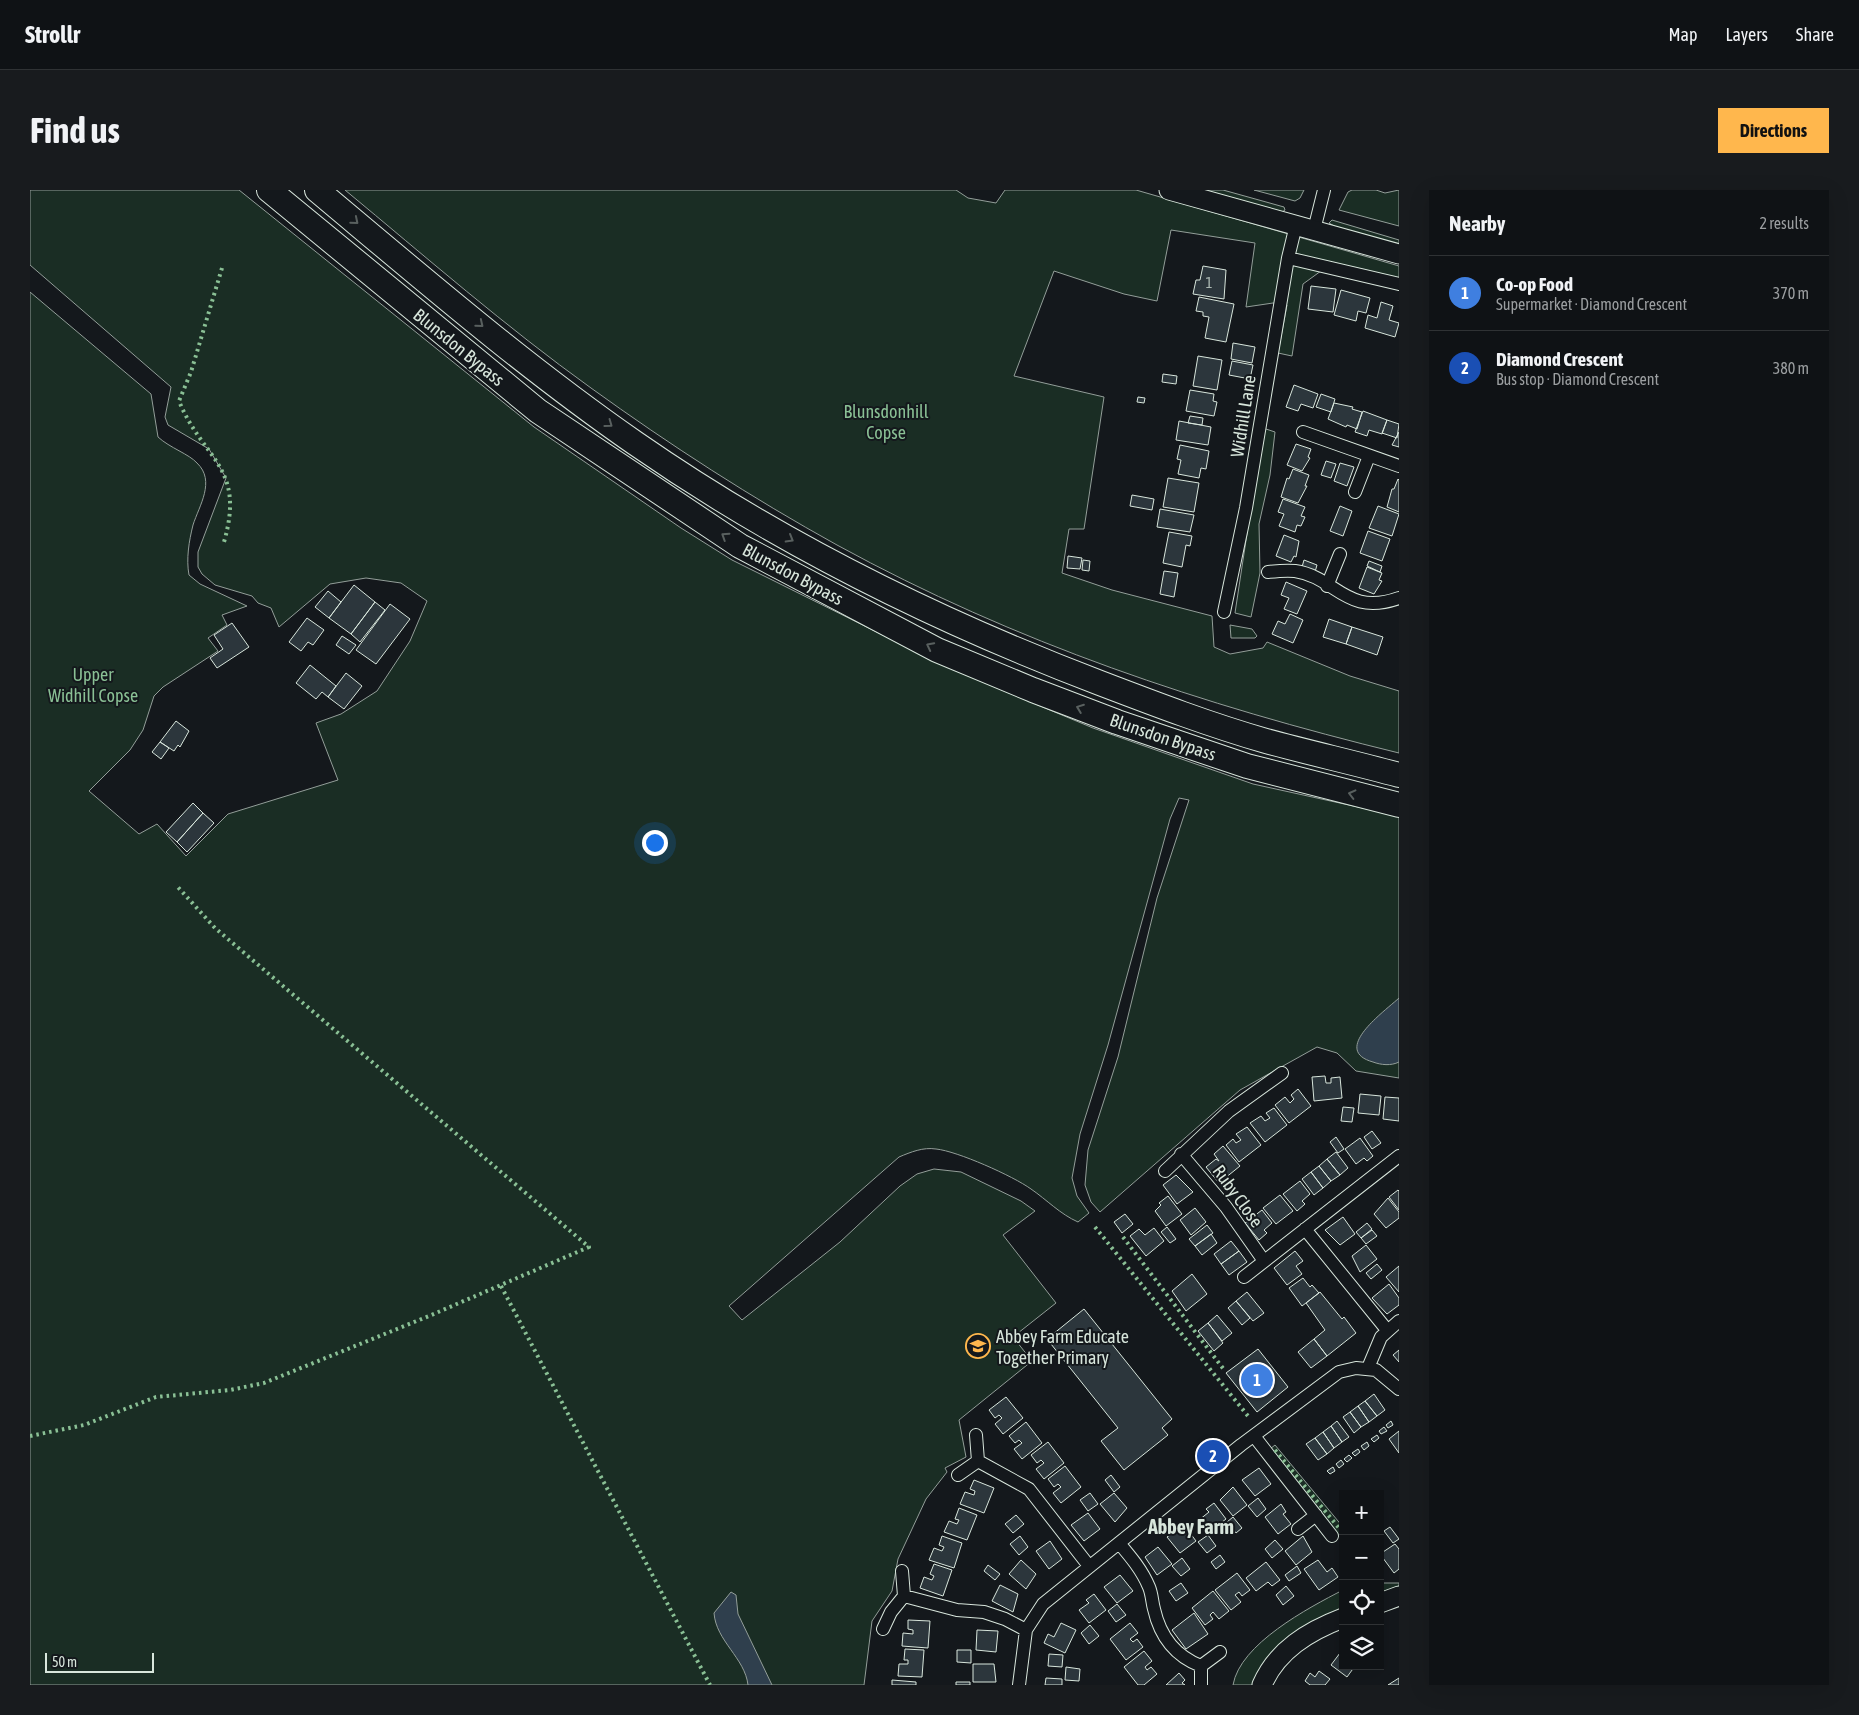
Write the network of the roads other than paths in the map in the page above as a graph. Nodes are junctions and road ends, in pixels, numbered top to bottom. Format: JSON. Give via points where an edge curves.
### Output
{"nodes":[{"id":1,"x":270,"y":190,"type":"edge"},
{"id":2,"x":317,"y":190,"type":"edge"},
{"id":3,"x":1169,"y":190,"type":"edge"},
{"id":4,"x":1324,"y":190,"type":"edge"},
{"id":5,"x":1305,"y":227,"type":"junction"},
{"id":6,"x":1399,"y":254,"type":"edge"},
{"id":7,"x":1288,"y":258,"type":"junction"},
{"id":8,"x":1399,"y":284,"type":"edge"},
{"id":9,"x":1303,"y":432,"type":"dead end"},
{"id":10,"x":1369,"y":456,"type":"junction"},
{"id":11,"x":1399,"y":466,"type":"edge"},
{"id":12,"x":1355,"y":492,"type":"dead end"},
{"id":13,"x":1340,"y":554,"type":"dead end"},
{"id":14,"x":1268,"y":572,"type":"dead end"},
{"id":15,"x":1399,"y":585,"type":"edge"},
{"id":16,"x":1327,"y":586,"type":"junction"},
{"id":17,"x":1399,"y":598,"type":"edge"},
{"id":18,"x":1224,"y":612,"type":"dead end"},
{"id":19,"x":1399,"y":775,"type":"edge"},
{"id":20,"x":1399,"y":805,"type":"edge"},
{"id":21,"x":1282,"y":1073,"type":"dead end"},
{"id":22,"x":1181,"y":1154,"type":"junction"},
{"id":23,"x":1399,"y":1156,"type":"edge"},
{"id":24,"x":1165,"y":1171,"type":"dead end"},
{"id":25,"x":1305,"y":1229,"type":"junction"},
{"id":26,"x":1264,"y":1261,"type":"junction"},
{"id":27,"x":1244,"y":1277,"type":"dead end"},
{"id":28,"x":1399,"y":1321,"type":"edge"},
{"id":29,"x":1387,"y":1330,"type":"junction"},
{"id":30,"x":1368,"y":1368,"type":"junction"},
{"id":31,"x":1399,"y":1389,"type":"edge"},
{"id":32,"x":976,"y":1435,"type":"dead end"},
{"id":33,"x":1254,"y":1436,"type":"junction"},
{"id":34,"x":978,"y":1461,"type":"junction"},
{"id":35,"x":958,"y":1475,"type":"dead end"},
{"id":36,"x":1316,"y":1515,"type":"junction"},
{"id":37,"x":1298,"y":1529,"type":"dead end"},
{"id":38,"x":1332,"y":1536,"type":"dead end"},
{"id":39,"x":1119,"y":1543,"type":"junction"},
{"id":40,"x":1089,"y":1566,"type":"junction"},
{"id":41,"x":902,"y":1571,"type":"dead end"},
{"id":42,"x":904,"y":1596,"type":"junction"},
{"id":43,"x":1399,"y":1596,"type":"edge"},
{"id":44,"x":1384,"y":1602,"type":"edge"},
{"id":45,"x":1339,"y":1620,"type":"edge"},
{"id":46,"x":883,"y":1630,"type":"dead end"},
{"id":47,"x":1026,"y":1630,"type":"junction"},
{"id":48,"x":1220,"y":1652,"type":"dead end"},
{"id":49,"x":1201,"y":1666,"type":"junction"},
{"id":50,"x":1019,"y":1685,"type":"edge"},
{"id":51,"x":1202,"y":1685,"type":"edge"},
{"id":52,"x":1262,"y":1685,"type":"edge"}],
"edges":[{"from":20,"to":1,"type":"highway","name":"Blunsdon Bypass","one_way":true,"via":[[1247,766],[1033,690],[937,650],[740,546],[538,412]]},
{"from":2,"to":19,"type":"highway","name":"Blunsdon Bypass","one_way":true,"via":[[556,386],[620,433],[750,516],[841,568],[934,615],[1033,658],[1152,703],[1265,741]]},
{"from":3,"to":5,"type":"street"},
{"from":4,"to":5,"type":"street","name":"Widhill Lane"},
{"from":5,"to":6,"type":"street"},
{"from":5,"to":7,"type":"street","name":"Widhill Lane"},
{"from":7,"to":8,"type":"street"},
{"from":7,"to":18,"type":"street","name":"Widhill Lane","via":[[1246,508]]},
{"from":9,"to":10,"type":"street"},
{"from":10,"to":11,"type":"street"},
{"from":10,"to":12,"type":"street"},
{"from":13,"to":16,"type":"street"},
{"from":14,"to":16,"type":"street","via":[[1294,571],[1309,575]]},
{"from":15,"to":17,"type":"street"},
{"from":16,"to":17,"type":"street","via":[[1342,595],[1367,602]]},
{"from":21,"to":22,"type":"street","via":[[1229,1111]]},
{"from":22,"to":24,"type":"street"},
{"from":22,"to":26,"type":"street","name":"Ruby Close","via":[[1226,1206]]},
{"from":23,"to":25,"type":"street"},
{"from":25,"to":26,"type":"street"},
{"from":25,"to":29,"type":"street"},
{"from":26,"to":27,"type":"street"},
{"from":28,"to":29,"type":"street"},
{"from":29,"to":30,"type":"street","via":[[1376,1346]]},
{"from":30,"to":31,"type":"street","via":[[1384,1375]]},
{"from":30,"to":33,"type":"street","via":[[1338,1372]]},
{"from":32,"to":34,"type":"street"},
{"from":33,"to":36,"type":"street"},
{"from":33,"to":39,"type":"street"},
{"from":34,"to":35,"type":"street"},
{"from":34,"to":40,"type":"street","via":[[1029,1489]]},
{"from":36,"to":37,"type":"street"},
{"from":36,"to":38,"type":"street"},
{"from":39,"to":40,"type":"street"},
{"from":39,"to":49,"type":"street","via":[[1145,1579],[1165,1638],[1178,1653]]},
{"from":40,"to":47,"type":"street","via":[[1042,1604]]},
{"from":41,"to":42,"type":"street"},
{"from":42,"to":46,"type":"street","via":[[891,1612]]},
{"from":42,"to":47,"type":"street","via":[[957,1610],[984,1612]]},
{"from":43,"to":44,"type":"street"},
{"from":45,"to":52,"type":"street","via":[[1309,1634],[1286,1651]]},
{"from":47,"to":50,"type":"street"},
{"from":48,"to":49,"type":"street"},
{"from":49,"to":51,"type":"street"}]}
